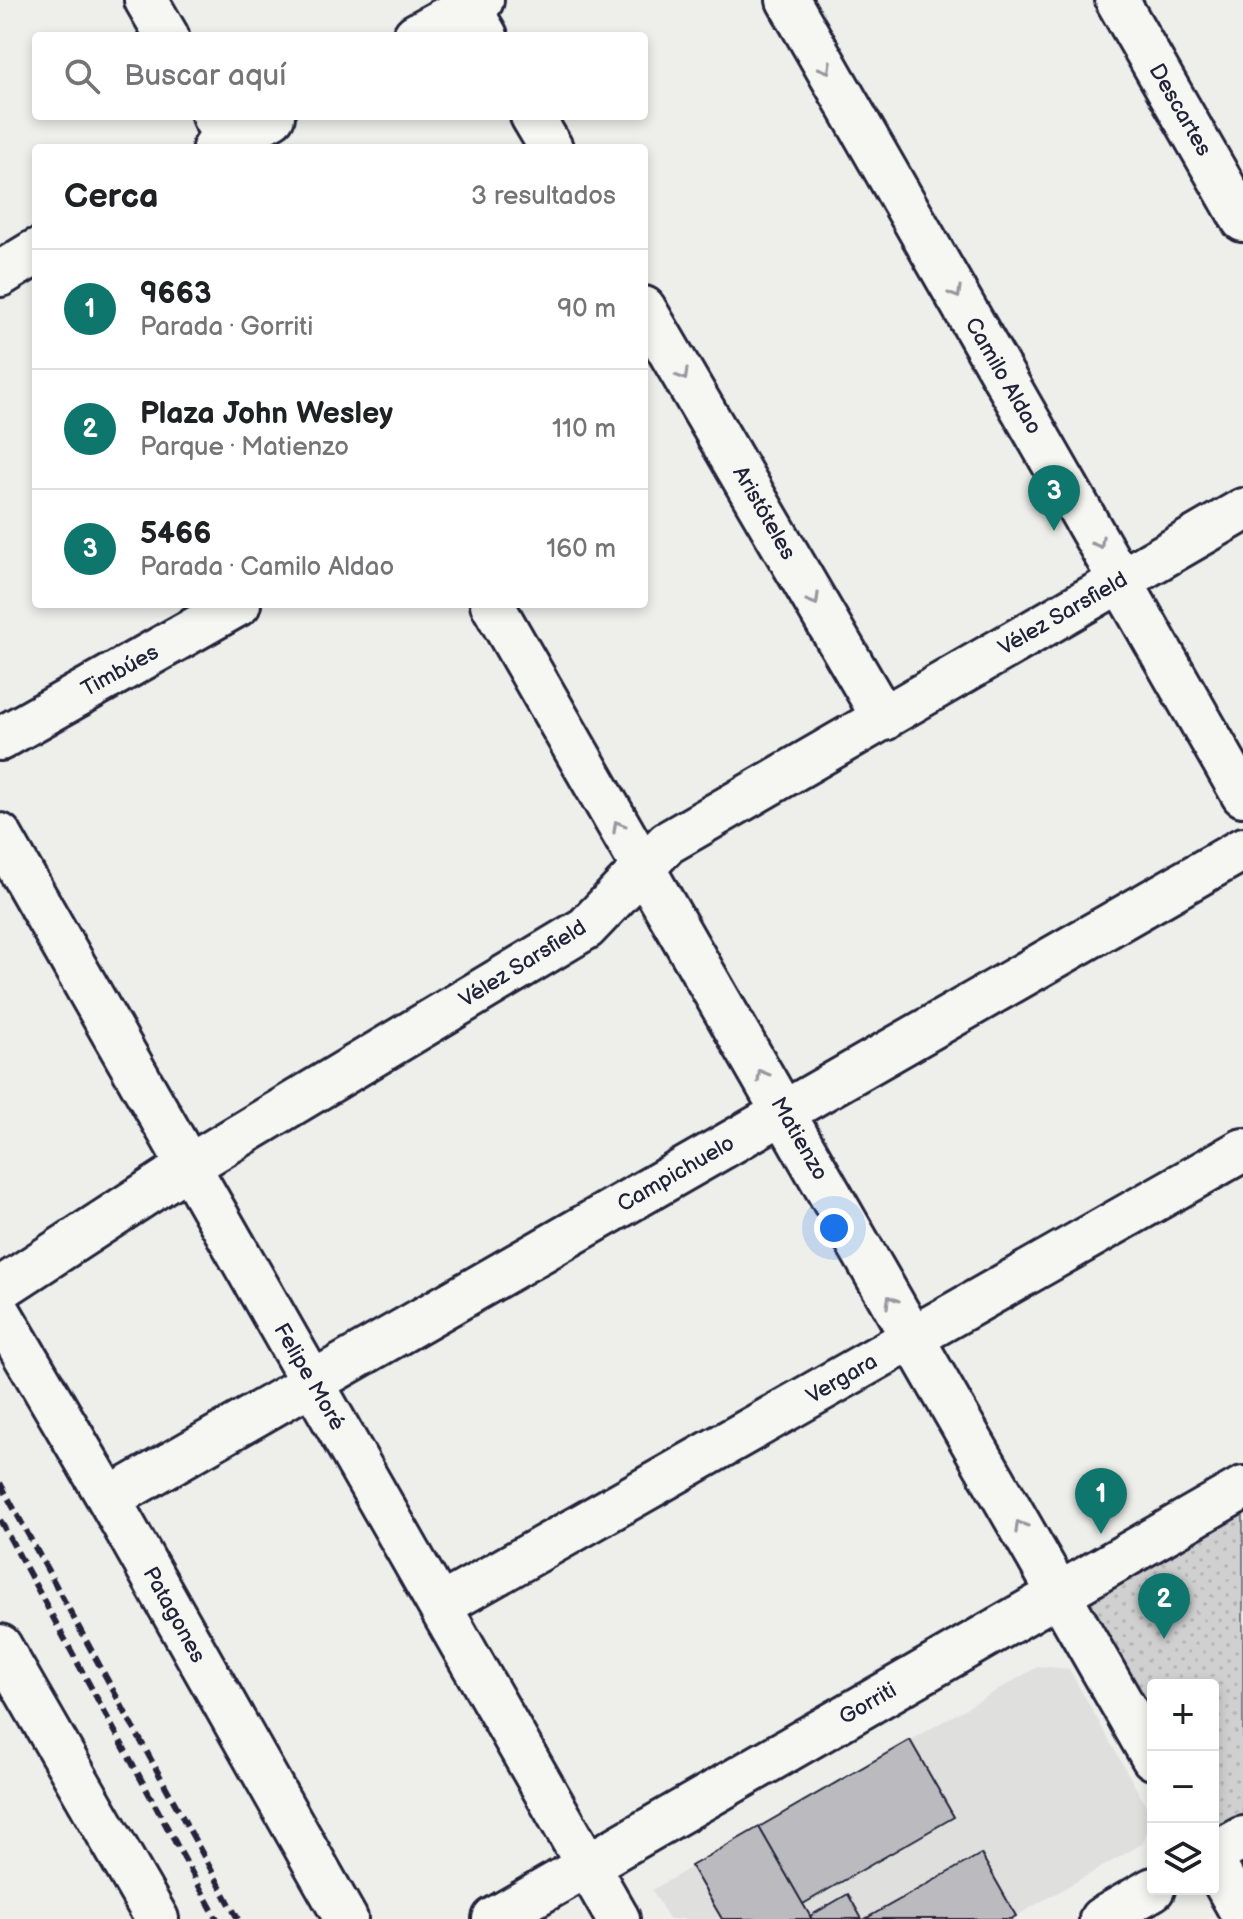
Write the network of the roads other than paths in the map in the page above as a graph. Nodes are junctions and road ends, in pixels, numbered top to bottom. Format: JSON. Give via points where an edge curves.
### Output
{"nodes":[{"id":1,"x":146,"y":0,"type":"edge"},
{"id":2,"x":788,"y":0,"type":"edge"},
{"id":3,"x":1117,"y":0,"type":"edge"},
{"id":4,"x":479,"y":14,"type":"edge"},
{"id":5,"x":165,"y":32,"type":"edge"},
{"id":6,"x":427,"y":32,"type":"edge"},
{"id":7,"x":263,"y":120,"type":"edge"},
{"id":8,"x":534,"y":120,"type":"edge"},
{"id":9,"x":221,"y":138,"type":"edge"},
{"id":10,"x":549,"y":144,"type":"edge"},
{"id":11,"x":1243,"y":220,"type":"edge"},
{"id":12,"x":32,"y":254,"type":"edge"},
{"id":13,"x":0,"y":274,"type":"edge"},
{"id":14,"x":648,"y":315,"type":"edge"},
{"id":15,"x":1243,"y":510,"type":"edge"},
{"id":16,"x":1121,"y":581,"type":"junction"},
{"id":17,"x":232,"y":608,"type":"edge"},
{"id":18,"x":494,"y":608,"type":"edge"},
{"id":19,"x":884,"y":719,"type":"junction"},
{"id":20,"x":0,"y":739,"type":"edge"},
{"id":21,"x":1243,"y":795,"type":"edge"},
{"id":22,"x":0,"y":835,"type":"edge"},
{"id":23,"x":1243,"y":849,"type":"edge"},
{"id":24,"x":642,"y":869,"type":"junction"},
{"id":25,"x":783,"y":1112,"type":"junction"},
{"id":26,"x":1243,"y":1150,"type":"edge"},
{"id":27,"x":187,"y":1167,"type":"junction"},
{"id":28,"x":0,"y":1289,"type":"edge"},
{"id":29,"x":0,"y":1313,"type":"edge"},
{"id":30,"x":913,"y":1339,"type":"junction"},
{"id":31,"x":312,"y":1382,"type":"junction"},
{"id":32,"x":1243,"y":1488,"type":"edge"},
{"id":33,"x":109,"y":1499,"type":"junction"},
{"id":34,"x":1059,"y":1594,"type":"junction"},
{"id":35,"x":440,"y":1606,"type":"junction"},
{"id":36,"x":0,"y":1646,"type":"edge"},
{"id":37,"x":1149,"y":1751,"type":"edge"},
{"id":38,"x":1243,"y":1838,"type":"edge"},
{"id":39,"x":1219,"y":1852,"type":"edge"},
{"id":40,"x":587,"y":1865,"type":"junction"},
{"id":41,"x":1219,"y":1873,"type":"edge"},
{"id":42,"x":1147,"y":1892,"type":"edge"},
{"id":43,"x":1243,"y":1915,"type":"edge"},
{"id":44,"x":157,"y":1919,"type":"edge"},
{"id":45,"x":346,"y":1919,"type":"edge"},
{"id":46,"x":494,"y":1919,"type":"edge"},
{"id":47,"x":618,"y":1919,"type":"edge"},
{"id":48,"x":1101,"y":1919,"type":"edge"}],
"edges":[{"from":1,"to":5,"type":"street"},
{"from":2,"to":16,"type":"street","name":"Camilo Aldao","one_way":true},
{"from":3,"to":11,"type":"street","name":"Descartes"},
{"from":4,"to":6,"type":"main road"},
{"from":7,"to":9,"type":"main road"},
{"from":8,"to":10,"type":"street"},
{"from":12,"to":13,"type":"main road"},
{"from":14,"to":19,"type":"street","name":"Aristóteles","one_way":true},
{"from":15,"to":16,"type":"street","name":"Vélez Sarsfield"},
{"from":16,"to":19,"type":"street","name":"Vélez Sarsfield"},
{"from":16,"to":21,"type":"street","name":"Camilo Aldao"},
{"from":17,"to":20,"type":"street","name":"Timbúes"},
{"from":24,"to":18,"type":"street","name":"Matienzo","one_way":true},
{"from":19,"to":24,"type":"street","name":"Vélez Sarsfield","via":[[667,843]]},
{"from":22,"to":27,"type":"street","name":"Felipe Moré"},
{"from":23,"to":25,"type":"street","name":"Campichuelo"},
{"from":25,"to":24,"type":"street","name":"Matienzo","one_way":true},
{"from":24,"to":27,"type":"street","name":"Vélez Sarsfield","via":[[586,928]]},
{"from":30,"to":25,"type":"street","name":"Matienzo","one_way":true},
{"from":25,"to":31,"type":"street","name":"Campichuelo"},
{"from":26,"to":30,"type":"street","name":"Vergara"},
{"from":27,"to":28,"type":"street","name":"Vélez Sarsfield"},
{"from":27,"to":31,"type":"street","name":"Felipe Moré"},
{"from":29,"to":33,"type":"street","name":"Patagones"},
{"from":34,"to":30,"type":"street","name":"Matienzo","one_way":true},
{"from":30,"to":35,"type":"street","name":"Vergara"},
{"from":31,"to":33,"type":"street","name":"Campichuelo"},
{"from":31,"to":35,"type":"street","name":"Felipe Moré"},
{"from":32,"to":34,"type":"street","name":"Gorriti"},
{"from":33,"to":45,"type":"street","name":"Patagones"},
{"from":34,"to":37,"type":"street","name":"Matienzo"},
{"from":34,"to":40,"type":"street","name":"Gorriti"},
{"from":35,"to":40,"type":"street","name":"Felipe Moré"},
{"from":36,"to":44,"type":"street"},
{"from":38,"to":39,"type":"street"},
{"from":40,"to":46,"type":"street","name":"Gorriti"},
{"from":40,"to":47,"type":"street","name":"Felipe Moré"},
{"from":41,"to":43,"type":"street"},
{"from":42,"to":48,"type":"street"}]}
